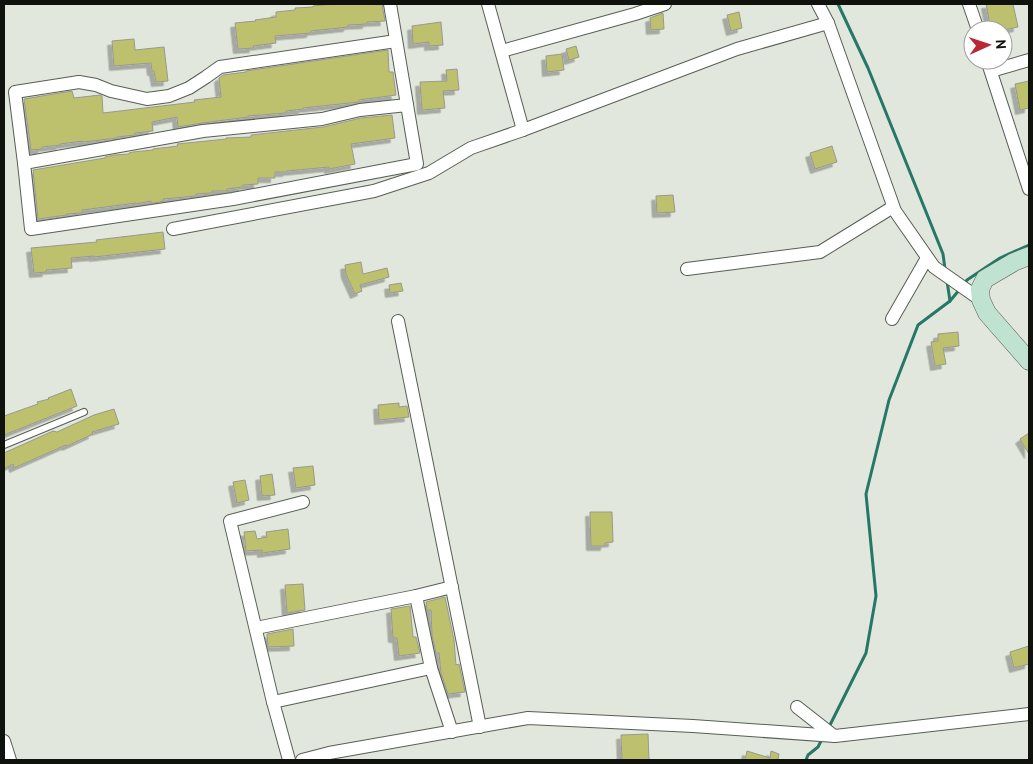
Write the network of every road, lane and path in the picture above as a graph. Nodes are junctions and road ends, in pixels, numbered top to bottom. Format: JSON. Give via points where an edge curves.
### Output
{"nodes":[{"id":1,"x":390,"y":4,"type":"edge"},
{"id":2,"x":488,"y":4,"type":"edge"},
{"id":3,"x":665,"y":4,"type":"edge"},
{"id":4,"x":818,"y":4,"type":"edge"},
{"id":5,"x":969,"y":4,"type":"edge"},
{"id":6,"x":633,"y":9,"type":"edge"},
{"id":7,"x":975,"y":20,"type":"edge"},
{"id":8,"x":828,"y":23,"type":"junction"},
{"id":9,"x":396,"y":41,"type":"junction"},
{"id":10,"x":502,"y":51,"type":"junction"},
{"id":11,"x":1029,"y":60,"type":"edge"},
{"id":12,"x":1013,"y":62,"type":"edge"},
{"id":13,"x":990,"y":70,"type":"edge"},
{"id":14,"x":407,"y":105,"type":"junction"},
{"id":15,"x":523,"y":130,"type":"junction"},
{"id":16,"x":24,"y":163,"type":"junction"},
{"id":17,"x":1029,"y":189,"type":"edge"},
{"id":18,"x":893,"y":206,"type":"junction"},
{"id":19,"x":173,"y":229,"type":"dead end"},
{"id":20,"x":1029,"y":256,"type":"edge"},
{"id":21,"x":930,"y":262,"type":"junction"},
{"id":22,"x":686,"y":269,"type":"dead end"},
{"id":23,"x":976,"y":297,"type":"junction"},
{"id":24,"x":892,"y":319,"type":"dead end"},
{"id":25,"x":398,"y":321,"type":"dead end"},
{"id":26,"x":1029,"y":361,"type":"edge"},
{"id":27,"x":84,"y":412,"type":"dead end"},
{"id":28,"x":4,"y":445,"type":"edge"},
{"id":29,"x":303,"y":502,"type":"dead end"},
{"id":30,"x":452,"y":587,"type":"junction"},
{"id":31,"x":416,"y":596,"type":"junction"},
{"id":32,"x":256,"y":628,"type":"junction"},
{"id":33,"x":430,"y":668,"type":"junction"},
{"id":34,"x":273,"y":702,"type":"junction"},
{"id":35,"x":797,"y":707,"type":"dead end"},
{"id":36,"x":1029,"y":714,"type":"edge"},
{"id":37,"x":480,"y":727,"type":"junction"},
{"id":38,"x":452,"y":732,"type":"junction"},
{"id":39,"x":834,"y":736,"type":"junction"},
{"id":40,"x":4,"y":741,"type":"edge"},
{"id":41,"x":330,"y":757,"type":"edge"},
{"id":42,"x":10,"y":760,"type":"edge"},
{"id":43,"x":289,"y":760,"type":"edge"},
{"id":44,"x":302,"y":760,"type":"edge"}],
"edges":[{"from":1,"to":9,"type":"street"},
{"from":2,"to":10,"type":"street"},
{"from":3,"to":6,"type":"street"},
{"from":4,"to":8,"type":"street"},
{"from":5,"to":7,"type":"street"},
{"from":6,"to":10,"type":"street"},
{"from":8,"to":15,"type":"street","via":[[737,49]]},
{"from":8,"to":18,"type":"street"},
{"from":9,"to":14,"type":"street"},
{"from":9,"to":16,"type":"street","via":[[220,67],[188,88],[169,96],[147,99],[78,82],[15,92]]},
{"from":10,"to":15,"type":"street"},
{"from":11,"to":12,"type":"street"},
{"from":13,"to":17,"type":"street"},
{"from":14,"to":16,"type":"street","via":[[203,132]]},
{"from":14,"to":16,"type":"street","via":[[417,164],[224,201],[31,229]]},
{"from":15,"to":19,"type":"street","via":[[471,148],[429,173],[374,191]]},
{"from":18,"to":21,"type":"street"},
{"from":18,"to":22,"type":"street","via":[[820,252]]},
{"from":20,"to":23,"type":"main road","via":[[985,279]]},
{"from":21,"to":23,"type":"street"},
{"from":21,"to":24,"type":"street"},
{"from":23,"to":26,"type":"main road"},
{"from":25,"to":30,"type":"street"},
{"from":27,"to":28,"type":"lane"},
{"from":29,"to":32,"type":"street","via":[[230,521]]},
{"from":30,"to":31,"type":"street"},
{"from":30,"to":37,"type":"street"},
{"from":31,"to":32,"type":"street"},
{"from":31,"to":33,"type":"street"},
{"from":32,"to":34,"type":"street"},
{"from":33,"to":34,"type":"street"},
{"from":33,"to":38,"type":"street"},
{"from":34,"to":43,"type":"street"},
{"from":35,"to":39,"type":"street"},
{"from":36,"to":39,"type":"street"},
{"from":37,"to":38,"type":"street"},
{"from":37,"to":39,"type":"street","via":[[528,718]]},
{"from":38,"to":41,"type":"street"},
{"from":40,"to":42,"type":"street"},
{"from":41,"to":44,"type":"street"}]}
